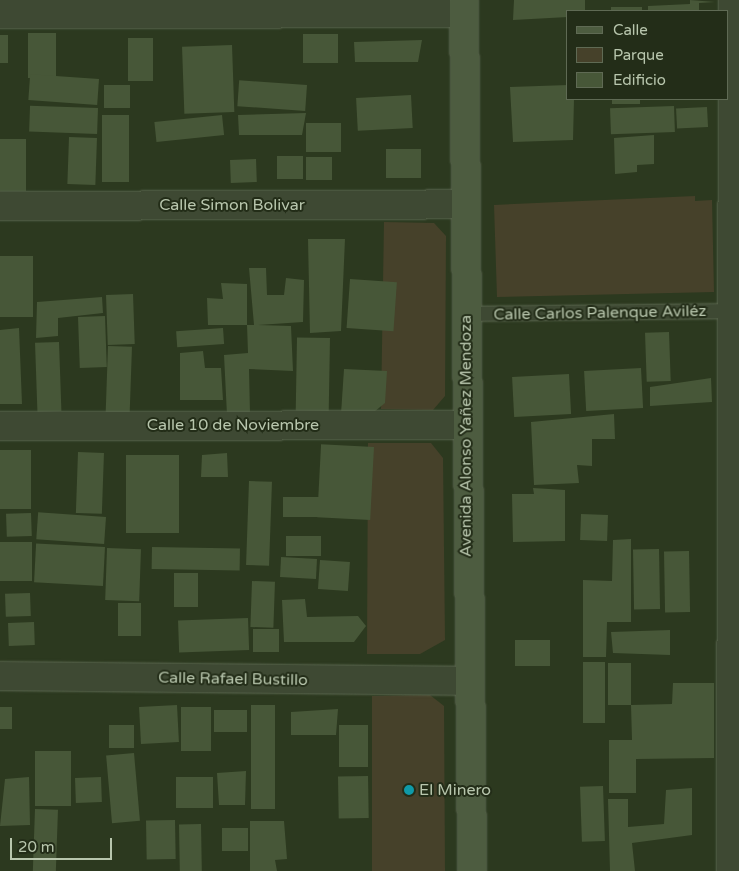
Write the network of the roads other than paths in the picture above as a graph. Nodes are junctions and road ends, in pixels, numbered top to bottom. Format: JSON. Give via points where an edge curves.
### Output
{"nodes":[{"id":1,"x":733,"y":0,"type":"edge"},
{"id":2,"x":464,"y":7,"type":"edge"},
{"id":3,"x":0,"y":14,"type":"edge"},
{"id":4,"x":465,"y":204,"type":"junction"},
{"id":5,"x":0,"y":206,"type":"edge"},
{"id":6,"x":737,"y":277,"type":"edge"},
{"id":7,"x":734,"y":311,"type":"junction"},
{"id":8,"x":465,"y":314,"type":"junction"},
{"id":9,"x":466,"y":425,"type":"junction"},
{"id":10,"x":0,"y":426,"type":"edge"},
{"id":11,"x":0,"y":676,"type":"edge"},
{"id":12,"x":467,"y":681,"type":"junction"},
{"id":13,"x":472,"y":871,"type":"edge"},
{"id":14,"x":731,"y":871,"type":"edge"}],
"edges":[{"from":1,"to":6,"type":"street"},
{"from":2,"to":3,"type":"street"},
{"from":2,"to":4,"type":"main road","name":"Avenida Alonso Yañez Mendoza"},
{"from":4,"to":5,"type":"street","name":"Calle Simon Bolivar"},
{"from":4,"to":8,"type":"main road","name":"Avenida Alonso Yañez Mendoza"},
{"from":6,"to":7,"type":"street"},
{"from":7,"to":8,"type":"lane","name":"Calle Carlos Palenque Aviléz"},
{"from":7,"to":14,"type":"street"},
{"from":8,"to":9,"type":"main road","name":"Avenida Alonso Yañez Mendoza"},
{"from":9,"to":10,"type":"street","name":"Calle 10 de Noviembre"},
{"from":9,"to":12,"type":"main road","name":"Avenida Alonso Yañez Mendoza"},
{"from":11,"to":12,"type":"street","name":"Calle Rafael Bustillo"},
{"from":12,"to":13,"type":"main road","name":"Avenida Alonso Yañez Mendoza"}]}
